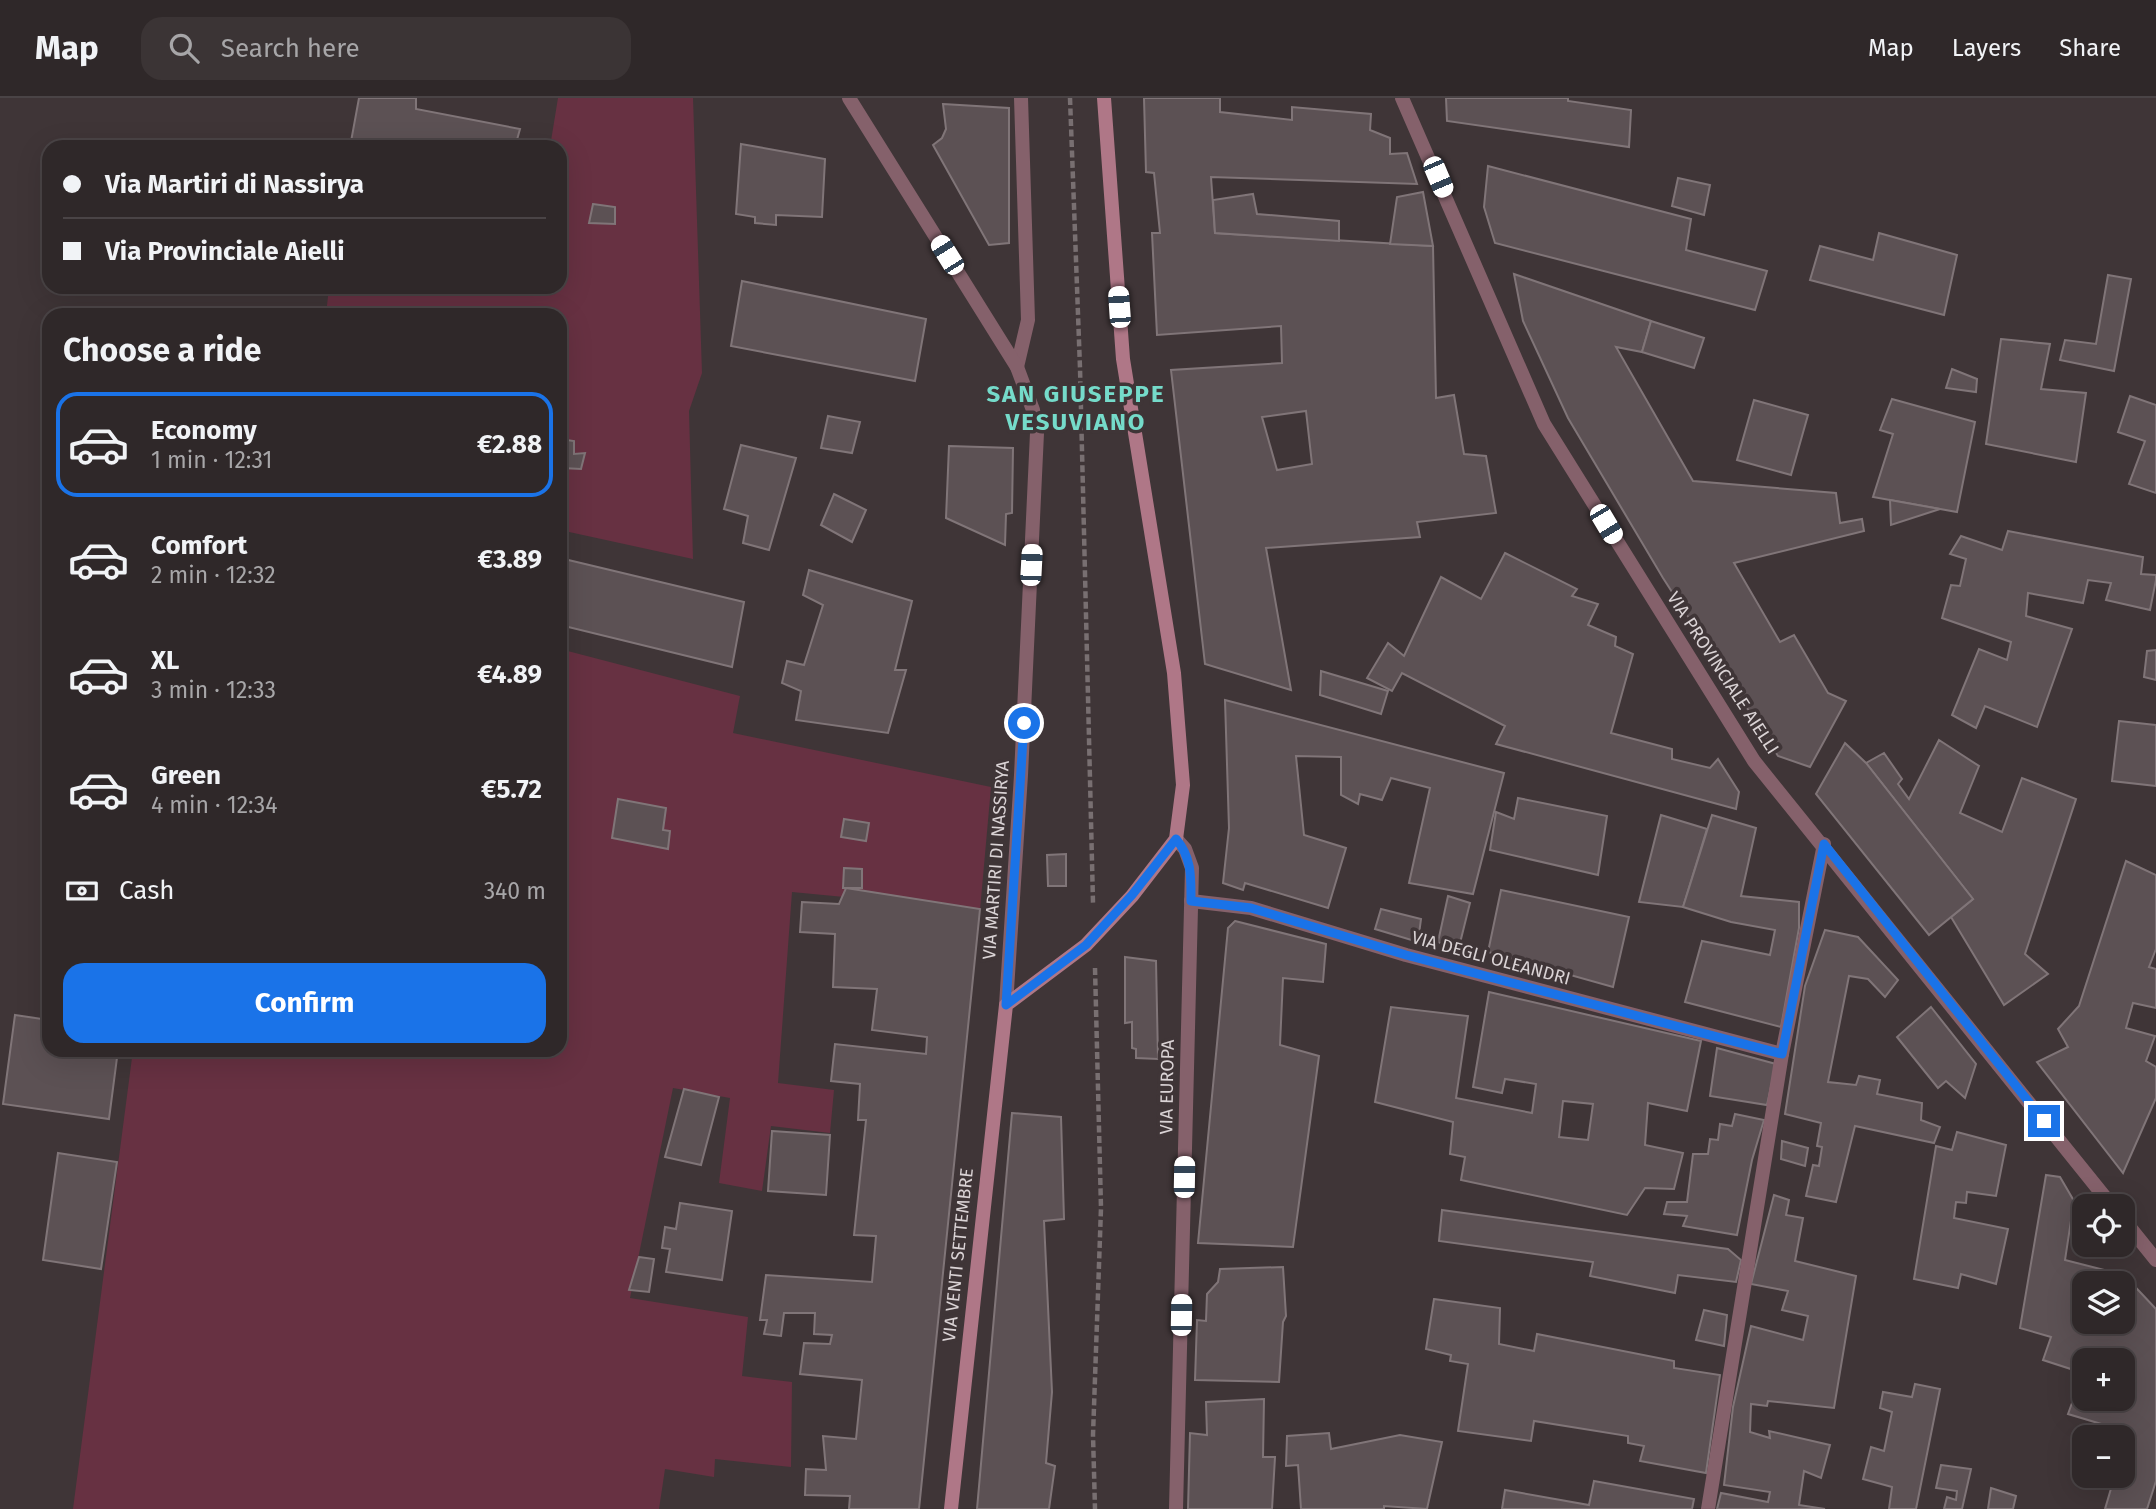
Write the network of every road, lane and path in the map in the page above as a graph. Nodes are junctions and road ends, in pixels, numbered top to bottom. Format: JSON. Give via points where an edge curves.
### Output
{"nodes":[{"id":1,"x":849,"y":98,"type":"edge"},
{"id":2,"x":1021,"y":98,"type":"edge"},
{"id":3,"x":1070,"y":98,"type":"edge"},
{"id":4,"x":1104,"y":98,"type":"edge"},
{"id":5,"x":1402,"y":98,"type":"edge"},
{"id":6,"x":1017,"y":367,"type":"junction"},
{"id":7,"x":1176,"y":839,"type":"junction"},
{"id":8,"x":1824,"y":844,"type":"junction"},
{"id":9,"x":1191,"y":901,"type":"junction"},
{"id":10,"x":1094,"y":937,"type":"junction"},
{"id":11,"x":1006,"y":1005,"type":"junction"},
{"id":12,"x":1782,"y":1054,"type":"junction"},
{"id":13,"x":2102,"y":1194,"type":"edge"},
{"id":14,"x":2135,"y":1234,"type":"edge"},
{"id":15,"x":2156,"y":1260,"type":"edge"},
{"id":16,"x":951,"y":1509,"type":"edge"},
{"id":17,"x":1095,"y":1509,"type":"edge"},
{"id":18,"x":1176,"y":1509,"type":"edge"},
{"id":19,"x":1708,"y":1509,"type":"edge"}],
"edges":[{"from":1,"to":6,"type":"street","name":"VIA MARTIRI DI NASSIRYA"},
{"from":2,"to":6,"type":"street","via":[[1028,320]]},
{"from":3,"to":10,"type":"path"},
{"from":4,"to":7,"type":"main road","via":[[1123,359],[1174,673],[1183,785]]},
{"from":5,"to":8,"type":"street","name":"VIA PROVINCIALE AIELLI","via":[[1544,424],[1754,761]]},
{"from":6,"to":11,"type":"street","name":"VIA MARTIRI DI NASSIRYA","via":[[1037,433]]},
{"from":7,"to":9,"type":"street","name":"VIA EUROPA","via":[[1192,868]]},
{"from":7,"to":10,"type":"main road"},
{"from":8,"to":12,"type":"street"},
{"from":8,"to":13,"type":"street","name":"VIA PROVINCIALE AIELLI"},
{"from":9,"to":12,"type":"street","name":"VIA DEGLI OLEANDRI","via":[[1251,908],[1406,955]]},
{"from":9,"to":18,"type":"street","name":"VIA EUROPA"},
{"from":10,"to":11,"type":"main road"},
{"from":10,"to":17,"type":"path","via":[[1101,1208]]},
{"from":11,"to":16,"type":"main road","name":"VIA VENTI SETTEMBRE"},
{"from":12,"to":19,"type":"street"},
{"from":14,"to":15,"type":"street"}]}
